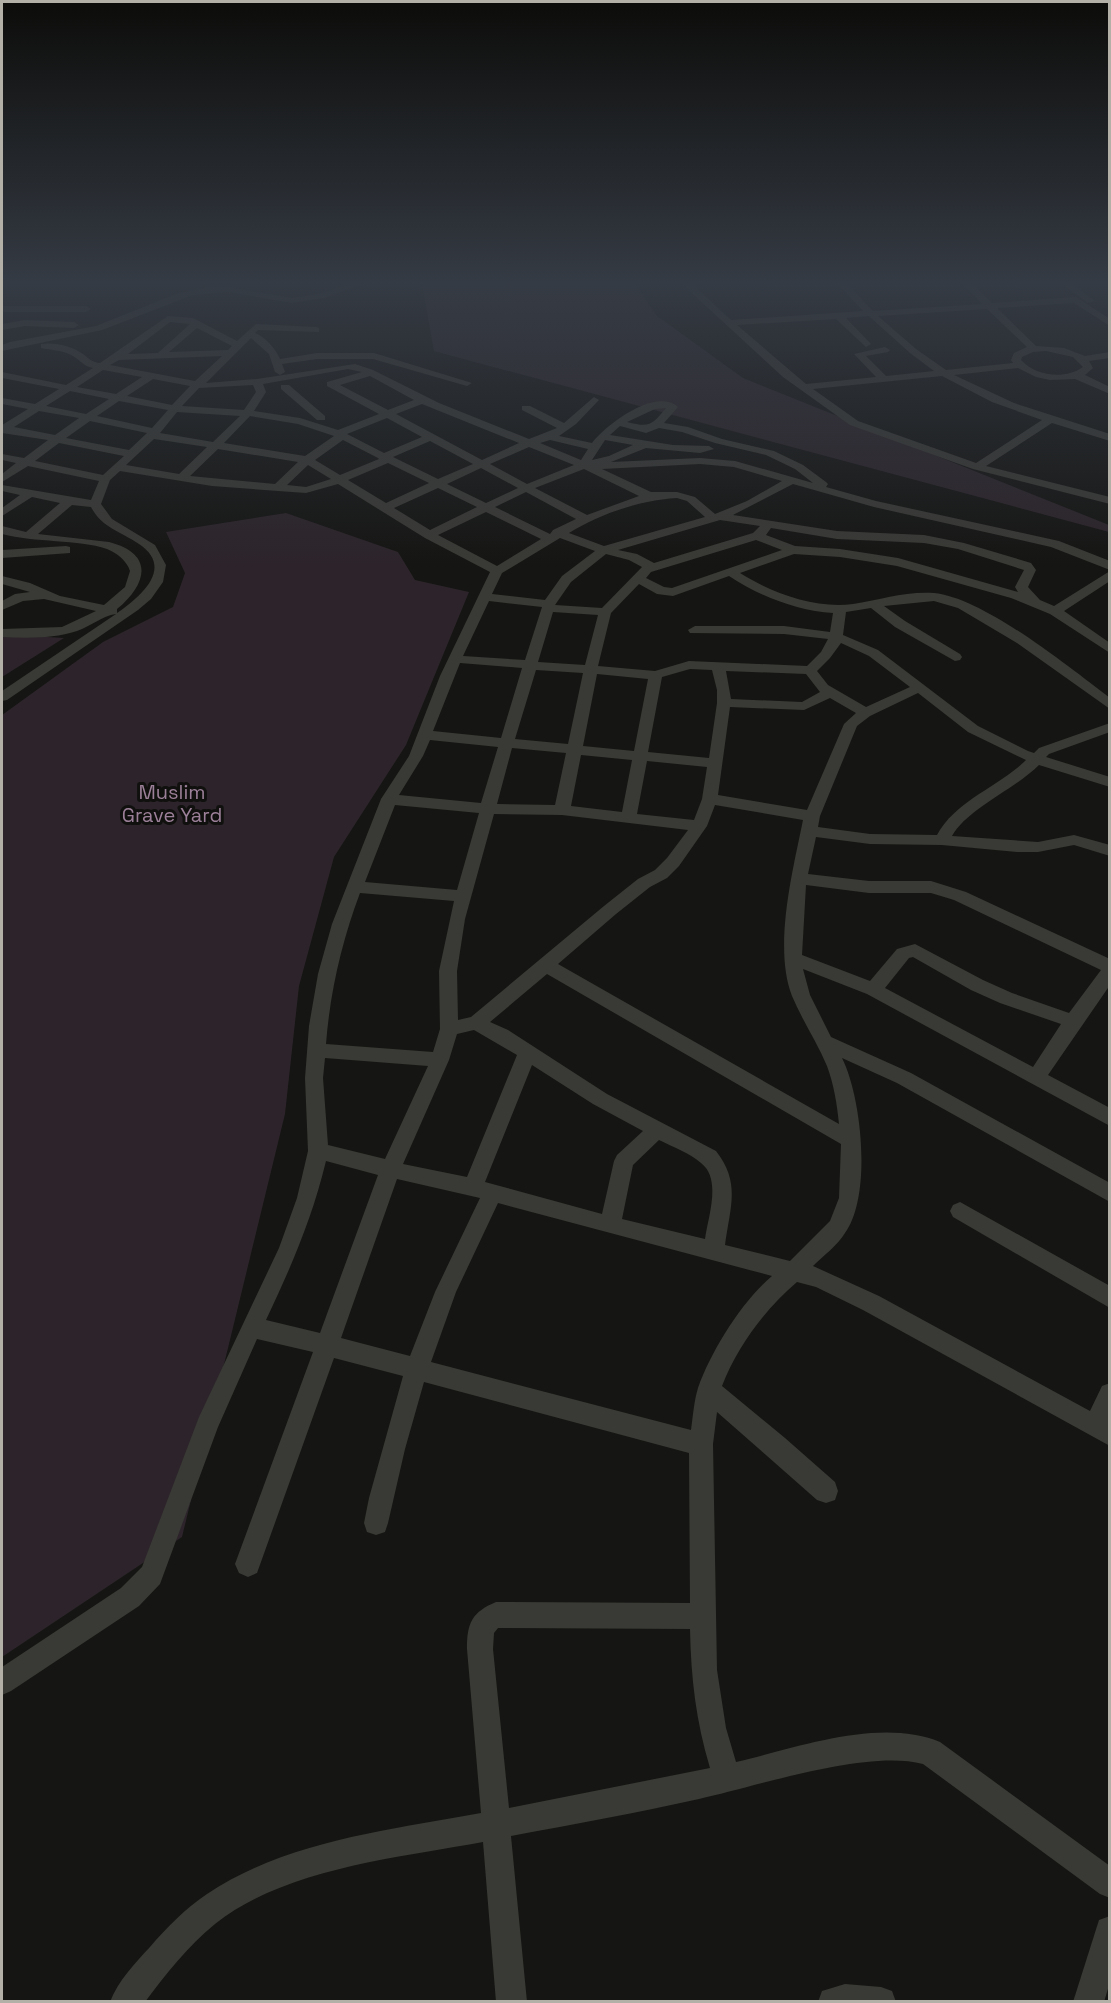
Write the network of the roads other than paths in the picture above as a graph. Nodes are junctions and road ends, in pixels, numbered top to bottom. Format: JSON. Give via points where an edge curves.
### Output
{"nodes":[{"id":1,"x":15,"y":377,"type":"edge"},
{"id":2,"x":83,"y":377,"type":"edge"},
{"id":3,"x":149,"y":377,"type":"edge"},
{"id":4,"x":159,"y":377,"type":"edge"},
{"id":5,"x":205,"y":377,"type":"edge"},
{"id":6,"x":283,"y":377,"type":"edge"},
{"id":7,"x":294,"y":377,"type":"edge"},
{"id":8,"x":322,"y":377,"type":"edge"},
{"id":9,"x":349,"y":377,"type":"edge"},
{"id":10,"x":379,"y":377,"type":"edge"},
{"id":11,"x":449,"y":377,"type":"edge"},
{"id":12,"x":791,"y":377,"type":"edge"},
{"id":13,"x":897,"y":377,"type":"edge"},
{"id":14,"x":955,"y":377,"type":"edge"},
{"id":15,"x":1081,"y":377,"type":"edge"},
{"id":16,"x":884,"y":379,"type":"joint"},
{"id":17,"x":284,"y":382,"type":"junction"},
{"id":18,"x":327,"y":382,"type":"junction"},
{"id":19,"x":467,"y":383,"type":"dead end"},
{"id":20,"x":197,"y":385,"type":"junction"},
{"id":21,"x":259,"y":387,"type":"junction"},
{"id":22,"x":804,"y":387,"type":"junction"},
{"id":23,"x":67,"y":388,"type":"junction"},
{"id":24,"x":1110,"y":391,"type":"edge"},
{"id":25,"x":118,"y":398,"type":"junction"},
{"id":26,"x":422,"y":400,"type":"junction"},
{"id":27,"x":594,"y":400,"type":"dead end"},
{"id":28,"x":2,"y":401,"type":"edge"},
{"id":29,"x":37,"y":407,"type":"junction"},
{"id":30,"x":526,"y":408,"type":"dead end"},
{"id":31,"x":176,"y":409,"type":"junction"},
{"id":32,"x":248,"y":413,"type":"junction"},
{"id":33,"x":387,"y":415,"type":"junction"},
{"id":34,"x":88,"y":417,"type":"junction"},
{"id":35,"x":1052,"y":419,"type":"junction"},
{"id":36,"x":300,"y":421,"type":"junction"},
{"id":37,"x":619,"y":423,"type":"junction"},
{"id":38,"x":658,"y":425,"type":"junction"},
{"id":39,"x":564,"y":427,"type":"junction"},
{"id":40,"x":2,"y":429,"type":"edge"},
{"id":41,"x":154,"y":434,"type":"junction"},
{"id":42,"x":340,"y":435,"type":"junction"},
{"id":43,"x":550,"y":436,"type":"junction"},
{"id":44,"x":430,"y":437,"type":"junction"},
{"id":45,"x":604,"y":437,"type":"junction"},
{"id":46,"x":58,"y":438,"type":"junction"},
{"id":47,"x":1110,"y":438,"type":"edge"},
{"id":48,"x":719,"y":441,"type":"junction"},
{"id":49,"x":528,"y":443,"type":"junction"},
{"id":50,"x":645,"y":444,"type":"junction"},
{"id":51,"x":216,"y":445,"type":"junction"},
{"id":52,"x":595,"y":447,"type":"junction"},
{"id":53,"x":132,"y":454,"type":"junction"},
{"id":54,"x":2,"y":457,"type":"edge"},
{"id":55,"x":386,"y":458,"type":"junction"},
{"id":56,"x":308,"y":460,"type":"junction"},
{"id":57,"x":25,"y":461,"type":"junction"},
{"id":58,"x":483,"y":463,"type":"junction"},
{"id":59,"x":584,"y":465,"type":"junction"},
{"id":60,"x":119,"y":467,"type":"junction"},
{"id":61,"x":977,"y":467,"type":"junction"},
{"id":62,"x":183,"y":477,"type":"junction"},
{"id":63,"x":340,"y":478,"type":"junction"},
{"id":64,"x":105,"y":479,"type":"junction"},
{"id":65,"x":2,"y":480,"type":"edge"},
{"id":66,"x":793,"y":480,"type":"junction"},
{"id":67,"x":435,"y":483,"type":"junction"},
{"id":68,"x":528,"y":487,"type":"junction"},
{"id":69,"x":2,"y":488,"type":"edge"},
{"id":70,"x":278,"y":488,"type":"junction"},
{"id":71,"x":827,"y":490,"type":"junction"},
{"id":72,"x":29,"y":494,"type":"junction"},
{"id":73,"x":650,"y":496,"type":"junction"},
{"id":74,"x":69,"y":501,"type":"junction"},
{"id":75,"x":1110,"y":501,"type":"edge"},
{"id":76,"x":96,"y":504,"type":"junction"},
{"id":77,"x":384,"y":508,"type":"junction"},
{"id":78,"x":485,"y":508,"type":"junction"},
{"id":79,"x":2,"y":513,"type":"edge"},
{"id":80,"x":716,"y":517,"type":"junction"},
{"id":81,"x":585,"y":519,"type":"junction"},
{"id":82,"x":767,"y":525,"type":"junction"},
{"id":83,"x":2,"y":530,"type":"edge"},
{"id":84,"x":429,"y":535,"type":"junction"},
{"id":85,"x":28,"y":536,"type":"junction"},
{"id":86,"x":552,"y":536,"type":"junction"},
{"id":87,"x":757,"y":536,"type":"junction"},
{"id":88,"x":915,"y":538,"type":"junction"},
{"id":89,"x":94,"y":545,"type":"junction"},
{"id":90,"x":604,"y":550,"type":"junction"},
{"id":91,"x":793,"y":550,"type":"junction"},
{"id":92,"x":2,"y":554,"type":"edge"},
{"id":93,"x":898,"y":562,"type":"junction"},
{"id":94,"x":1110,"y":566,"type":"edge"},
{"id":95,"x":653,"y":567,"type":"junction"},
{"id":96,"x":497,"y":571,"type":"junction"},
{"id":97,"x":731,"y":572,"type":"junction"},
{"id":98,"x":1110,"y":575,"type":"edge"},
{"id":99,"x":637,"y":578,"type":"junction"},
{"id":100,"x":2,"y":580,"type":"edge"},
{"id":101,"x":43,"y":595,"type":"junction"},
{"id":102,"x":484,"y":597,"type":"junction"},
{"id":103,"x":1034,"y":601,"type":"junction"},
{"id":104,"x":872,"y":603,"type":"junction"},
{"id":105,"x":2,"y":606,"type":"edge"},
{"id":106,"x":548,"y":606,"type":"junction"},
{"id":107,"x":842,"y":609,"type":"junction"},
{"id":108,"x":105,"y":610,"type":"junction"},
{"id":109,"x":1055,"y":611,"type":"junction"},
{"id":110,"x":605,"y":612,"type":"junction"},
{"id":111,"x":124,"y":613,"type":"junction"},
{"id":112,"x":695,"y":630,"type":"dead end"},
{"id":113,"x":2,"y":633,"type":"edge"},
{"id":114,"x":836,"y":636,"type":"junction"},
{"id":115,"x":1110,"y":649,"type":"edge"},
{"id":116,"x":955,"y":657,"type":"dead end"},
{"id":117,"x":454,"y":659,"type":"junction"},
{"id":118,"x":530,"y":666,"type":"junction"},
{"id":119,"x":718,"y":667,"type":"junction"},
{"id":120,"x":810,"y":670,"type":"junction"},
{"id":121,"x":592,"y":672,"type":"junction"},
{"id":122,"x":656,"y":675,"type":"junction"},
{"id":123,"x":921,"y":687,"type":"junction"},
{"id":124,"x":830,"y":693,"type":"junction"},
{"id":125,"x":2,"y":697,"type":"edge"},
{"id":126,"x":724,"y":703,"type":"junction"},
{"id":127,"x":1110,"y":705,"type":"edge"},
{"id":128,"x":865,"y":713,"type":"junction"},
{"id":129,"x":1110,"y":727,"type":"edge"},
{"id":130,"x":425,"y":735,"type":"junction"},
{"id":131,"x":507,"y":743,"type":"junction"},
{"id":132,"x":573,"y":750,"type":"junction"},
{"id":133,"x":642,"y":756,"type":"junction"},
{"id":134,"x":1037,"y":760,"type":"junction"},
{"id":135,"x":714,"y":763,"type":"junction"},
{"id":136,"x":1110,"y":782,"type":"edge"},
{"id":137,"x":389,"y":799,"type":"junction"},
{"id":138,"x":710,"y":799,"type":"junction"},
{"id":139,"x":488,"y":809,"type":"junction"},
{"id":140,"x":562,"y":810,"type":"junction"},
{"id":141,"x":628,"y":819,"type":"junction"},
{"id":142,"x":810,"y":824,"type":"junction"},
{"id":143,"x":699,"y":826,"type":"junction"},
{"id":144,"x":942,"y":840,"type":"junction"},
{"id":145,"x":1110,"y":851,"type":"edge"},
{"id":146,"x":799,"y":879,"type":"junction"},
{"id":147,"x":355,"y":887,"type":"junction"},
{"id":148,"x":463,"y":896,"type":"junction"},
{"id":149,"x":793,"y":958,"type":"junction"},
{"id":150,"x":546,"y":965,"type":"junction"},
{"id":151,"x":1110,"y":969,"type":"edge"},
{"id":152,"x":873,"y":989,"type":"junction"},
{"id":153,"x":1073,"y":1021,"type":"junction"},
{"id":154,"x":476,"y":1023,"type":"junction"},
{"id":155,"x":449,"y":1029,"type":"junction"},
{"id":156,"x":824,"y":1042,"type":"junction"},
{"id":157,"x":316,"y":1050,"type":"junction"},
{"id":158,"x":527,"y":1054,"type":"junction"},
{"id":159,"x":440,"y":1060,"type":"junction"},
{"id":160,"x":1036,"y":1077,"type":"junction"},
{"id":161,"x":1110,"y":1118,"type":"edge"},
{"id":162,"x":657,"y":1130,"type":"junction"},
{"id":163,"x":851,"y":1140,"type":"junction"},
{"id":164,"x":318,"y":1151,"type":"junction"},
{"id":165,"x":390,"y":1170,"type":"junction"},
{"id":166,"x":483,"y":1190,"type":"junction"},
{"id":167,"x":1110,"y":1193,"type":"edge"},
{"id":168,"x":960,"y":1210,"type":"dead end"},
{"id":169,"x":611,"y":1226,"type":"junction"},
{"id":170,"x":714,"y":1250,"type":"junction"},
{"id":171,"x":794,"y":1271,"type":"junction"},
{"id":172,"x":1110,"y":1298,"type":"edge"},
{"id":173,"x":251,"y":1328,"type":"junction"},
{"id":174,"x":326,"y":1345,"type":"junction"},
{"id":175,"x":418,"y":1370,"type":"junction"},
{"id":176,"x":709,"y":1390,"type":"junction"},
{"id":177,"x":1110,"y":1394,"type":"edge"},
{"id":178,"x":1102,"y":1430,"type":"edge"},
{"id":179,"x":701,"y":1444,"type":"junction"},
{"id":180,"x":826,"y":1491,"type":"dead end"},
{"id":181,"x":375,"y":1524,"type":"dead end"},
{"id":182,"x":248,"y":1564,"type":"dead end"},
{"id":183,"x":702,"y":1616,"type":"junction"},
{"id":184,"x":2,"y":1682,"type":"edge"},
{"id":185,"x":727,"y":1777,"type":"junction"},
{"id":186,"x":496,"y":1824,"type":"junction"},
{"id":187,"x":1110,"y":1884,"type":"edge"},
{"id":188,"x":1108,"y":1946,"type":"edge"},
{"id":189,"x":125,"y":2001,"type":"edge"},
{"id":190,"x":512,"y":2001,"type":"edge"},
{"id":191,"x":832,"y":2001,"type":"edge"},
{"id":192,"x":881,"y":2001,"type":"edge"},
{"id":193,"x":1088,"y":2001,"type":"edge"}],
"edges":[{"from":1,"to":23,"type":"street"},
{"from":2,"to":23,"type":"street"},
{"from":3,"to":25,"type":"street"},
{"from":4,"to":20,"type":"street"},
{"from":5,"to":20,"type":"street"},
{"from":6,"to":17,"type":"street"},
{"from":7,"to":17,"type":"street"},
{"from":8,"to":18,"type":"street"},
{"from":9,"to":18,"type":"street"},
{"from":10,"to":26,"type":"street"},
{"from":11,"to":19,"type":"street"},
{"from":12,"to":22,"type":"street"},
{"from":13,"to":16,"type":"street"},
{"from":14,"to":35,"type":"street","via":[[996,400]]},
{"from":15,"to":24,"type":"street"},
{"from":16,"to":22,"type":"street"},
{"from":17,"to":18,"type":"street"},
{"from":17,"to":21,"type":"street"},
{"from":17,"to":36,"type":"street","via":[[317,415]]},
{"from":18,"to":33,"type":"street"},
{"from":20,"to":21,"type":"street"},
{"from":20,"to":31,"type":"street"},
{"from":21,"to":32,"type":"street"},
{"from":22,"to":61,"type":"street","via":[[862,427]]},
{"from":23,"to":25,"type":"street"},
{"from":23,"to":29,"type":"street"},
{"from":25,"to":31,"type":"street"},
{"from":25,"to":34,"type":"street"},
{"from":26,"to":33,"type":"street"},
{"from":26,"to":49,"type":"street"},
{"from":27,"to":39,"type":"street","via":[[580,417]]},
{"from":28,"to":29,"type":"street"},
{"from":29,"to":34,"type":"street"},
{"from":29,"to":40,"type":"street"},
{"from":30,"to":39,"type":"street"},
{"from":31,"to":32,"type":"street"},
{"from":31,"to":41,"type":"street"},
{"from":32,"to":36,"type":"street"},
{"from":32,"to":51,"type":"street"},
{"from":33,"to":42,"type":"street"},
{"from":33,"to":44,"type":"street"},
{"from":34,"to":41,"type":"street"},
{"from":34,"to":46,"type":"street"},
{"from":35,"to":47,"type":"street"},
{"from":35,"to":61,"type":"street"},
{"from":36,"to":42,"type":"street"},
{"from":37,"to":38,"type":"street","via":[[643,429]]},
{"from":37,"to":38,"type":"street","via":[[650,407],[671,405],[672,409]]},
{"from":37,"to":45,"type":"street"},
{"from":38,"to":48,"type":"street"},
{"from":39,"to":43,"type":"street"},
{"from":40,"to":46,"type":"street"},
{"from":41,"to":51,"type":"street"},
{"from":41,"to":53,"type":"street"},
{"from":42,"to":55,"type":"street"},
{"from":42,"to":56,"type":"street"},
{"from":43,"to":49,"type":"street"},
{"from":43,"to":52,"type":"street"},
{"from":44,"to":55,"type":"street"},
{"from":44,"to":58,"type":"street"},
{"from":45,"to":50,"type":"street"},
{"from":45,"to":52,"type":"street"},
{"from":46,"to":53,"type":"street"},
{"from":46,"to":57,"type":"street"},
{"from":48,"to":50,"type":"street","via":[[704,450]]},
{"from":48,"to":71,"type":"street","via":[[784,459]]},
{"from":49,"to":58,"type":"street"},
{"from":49,"to":59,"type":"street"},
{"from":50,"to":59,"type":"street"},
{"from":51,"to":56,"type":"street"},
{"from":51,"to":62,"type":"street"},
{"from":52,"to":59,"type":"street"},
{"from":53,"to":60,"type":"street"},
{"from":54,"to":57,"type":"street"},
{"from":55,"to":63,"type":"street"},
{"from":55,"to":67,"type":"street"},
{"from":56,"to":63,"type":"street"},
{"from":56,"to":70,"type":"street"},
{"from":57,"to":64,"type":"street"},
{"from":57,"to":65,"type":"street"},
{"from":58,"to":67,"type":"street"},
{"from":58,"to":68,"type":"street"},
{"from":59,"to":66,"type":"street","via":[[712,461]]},
{"from":59,"to":68,"type":"street"},
{"from":59,"to":73,"type":"street"},
{"from":60,"to":62,"type":"street"},
{"from":60,"to":64,"type":"street"},
{"from":61,"to":75,"type":"street"},
{"from":62,"to":70,"type":"street"},
{"from":63,"to":70,"type":"street","via":[[310,490]]},
{"from":63,"to":77,"type":"street"},
{"from":64,"to":76,"type":"street"},
{"from":66,"to":71,"type":"street"},
{"from":66,"to":80,"type":"street"},
{"from":67,"to":77,"type":"street"},
{"from":67,"to":78,"type":"street"},
{"from":68,"to":78,"type":"street"},
{"from":68,"to":81,"type":"street"},
{"from":69,"to":72,"type":"street"},
{"from":71,"to":94,"type":"street","via":[[1055,544]]},
{"from":72,"to":74,"type":"street"},
{"from":72,"to":79,"type":"street"},
{"from":73,"to":80,"type":"street","via":[[691,499]]},
{"from":73,"to":81,"type":"street"},
{"from":74,"to":76,"type":"street"},
{"from":74,"to":85,"type":"street"},
{"from":76,"to":111,"type":"street","via":[[109,523],[149,546],[159,563],[159,577],[153,589]]},
{"from":77,"to":84,"type":"street"},
{"from":78,"to":84,"type":"street"},
{"from":78,"to":86,"type":"street"},
{"from":80,"to":82,"type":"street"},
{"from":80,"to":90,"type":"street"},
{"from":81,"to":86,"type":"street"},
{"from":82,"to":87,"type":"street"},
{"from":82,"to":88,"type":"street","via":[[859,538]]},
{"from":83,"to":85,"type":"street"},
{"from":84,"to":96,"type":"street"},
{"from":85,"to":89,"type":"street"},
{"from":86,"to":90,"type":"street"},
{"from":86,"to":96,"type":"street"},
{"from":87,"to":91,"type":"street"},
{"from":87,"to":95,"type":"street"},
{"from":88,"to":93,"type":"street"},
{"from":88,"to":103,"type":"street","via":[[960,546],[1027,566],[1030,570],[1021,587]]},
{"from":89,"to":92,"type":"street"},
{"from":89,"to":108,"type":"street","via":[[118,550],[132,561],[137,573],[133,586]]},
{"from":90,"to":95,"type":"street"},
{"from":90,"to":106,"type":"street","via":[[566,579]]},
{"from":91,"to":93,"type":"street"},
{"from":91,"to":97,"type":"street"},
{"from":93,"to":103,"type":"street"},
{"from":95,"to":99,"type":"street"},
{"from":96,"to":102,"type":"street"},
{"from":97,"to":99,"type":"street","via":[[669,592]]},
{"from":97,"to":107,"type":"street","via":[[764,591]]},
{"from":98,"to":109,"type":"street"},
{"from":99,"to":110,"type":"street"},
{"from":100,"to":101,"type":"street"},
{"from":101,"to":105,"type":"street","via":[[20,597]]},
{"from":101,"to":108,"type":"street"},
{"from":102,"to":106,"type":"street"},
{"from":102,"to":117,"type":"street"},
{"from":103,"to":109,"type":"street"},
{"from":104,"to":107,"type":"street"},
{"from":104,"to":116,"type":"street"},
{"from":104,"to":127,"type":"street","via":[[943,598],[965,607],[1031,646]]},
{"from":106,"to":110,"type":"street"},
{"from":106,"to":118,"type":"street"},
{"from":107,"to":114,"type":"street","via":[[836,618]]},
{"from":108,"to":111,"type":"street"},
{"from":108,"to":113,"type":"street","via":[[64,630]]},
{"from":109,"to":115,"type":"street"},
{"from":110,"to":121,"type":"street"},
{"from":111,"to":125,"type":"street"},
{"from":112,"to":114,"type":"street"},
{"from":114,"to":120,"type":"street","via":[[829,651]]},
{"from":114,"to":123,"type":"street","via":[[868,651]]},
{"from":117,"to":118,"type":"street"},
{"from":117,"to":130,"type":"street"},
{"from":118,"to":121,"type":"street"},
{"from":118,"to":131,"type":"street"},
{"from":119,"to":120,"type":"street"},
{"from":119,"to":122,"type":"street","via":[[688,665]]},
{"from":119,"to":126,"type":"street"},
{"from":120,"to":124,"type":"street"},
{"from":121,"to":122,"type":"street"},
{"from":121,"to":132,"type":"street"},
{"from":122,"to":133,"type":"street"},
{"from":123,"to":128,"type":"street"},
{"from":123,"to":134,"type":"street","via":[[976,731]]},
{"from":124,"to":126,"type":"street","via":[[804,706]]},
{"from":124,"to":128,"type":"street"},
{"from":126,"to":135,"type":"street"},
{"from":128,"to":142,"type":"street","via":[[846,732]]},
{"from":129,"to":134,"type":"street","via":[[1052,747]]},
{"from":130,"to":131,"type":"street"},
{"from":130,"to":137,"type":"street"},
{"from":131,"to":132,"type":"street"},
{"from":131,"to":139,"type":"street"},
{"from":132,"to":133,"type":"street"},
{"from":132,"to":140,"type":"street"},
{"from":133,"to":135,"type":"street"},
{"from":133,"to":141,"type":"street"},
{"from":134,"to":136,"type":"street"},
{"from":134,"to":144,"type":"street","via":[[963,813],[949,826]]},
{"from":135,"to":138,"type":"street"},
{"from":137,"to":139,"type":"street"},
{"from":137,"to":147,"type":"street"},
{"from":138,"to":142,"type":"street"},
{"from":138,"to":143,"type":"street"},
{"from":139,"to":140,"type":"street"},
{"from":139,"to":148,"type":"street"},
{"from":140,"to":141,"type":"street"},
{"from":141,"to":143,"type":"street"},
{"from":142,"to":144,"type":"street","via":[[870,839]]},
{"from":142,"to":146,"type":"street"},
{"from":143,"to":150,"type":"street","via":[[661,874],[644,883]]},
{"from":144,"to":145,"type":"street","via":[[1038,847],[1074,840]]},
{"from":146,"to":149,"type":"street"},
{"from":146,"to":151,"type":"street","via":[[939,888]]},
{"from":147,"to":148,"type":"street"},
{"from":147,"to":157,"type":"street","via":[[332,950]]},
{"from":148,"to":155,"type":"street","via":[[448,971]]},
{"from":149,"to":152,"type":"street"},
{"from":149,"to":156,"type":"street","via":[[801,995]]},
{"from":150,"to":154,"type":"street"},
{"from":150,"to":163,"type":"street"},
{"from":151,"to":153,"type":"street"},
{"from":152,"to":153,"type":"street","via":[[903,953],[915,950],[1005,998]]},
{"from":152,"to":160,"type":"street"},
{"from":153,"to":160,"type":"street"},
{"from":154,"to":155,"type":"street"},
{"from":154,"to":158,"type":"street"},
{"from":155,"to":159,"type":"street"},
{"from":156,"to":163,"type":"street","via":[[846,1095]]},
{"from":156,"to":167,"type":"street","via":[[904,1078]]},
{"from":157,"to":159,"type":"street"},
{"from":157,"to":164,"type":"street"},
{"from":158,"to":162,"type":"street"},
{"from":158,"to":166,"type":"street"},
{"from":159,"to":165,"type":"street"},
{"from":160,"to":161,"type":"street"},
{"from":162,"to":169,"type":"street","via":[[624,1161]]},
{"from":162,"to":170,"type":"street","via":[[709,1157],[720,1170],[723,1184]]},
{"from":163,"to":171,"type":"street","via":[[849,1198],[843,1215],[829,1236]]},
{"from":164,"to":165,"type":"street"},
{"from":164,"to":173,"type":"street","via":[[295,1233]]},
{"from":165,"to":166,"type":"street"},
{"from":165,"to":174,"type":"street"},
{"from":166,"to":169,"type":"street"},
{"from":166,"to":175,"type":"street"},
{"from":168,"to":172,"type":"street"},
{"from":169,"to":170,"type":"street"},
{"from":170,"to":171,"type":"street"},
{"from":171,"to":176,"type":"street","via":[[771,1290],[741,1329]]},
{"from":171,"to":178,"type":"street","via":[[820,1278],[871,1304]]},
{"from":173,"to":174,"type":"street"},
{"from":173,"to":184,"type":"street","via":[[207,1425],[151,1575],[130,1597]]},
{"from":174,"to":175,"type":"street"},
{"from":174,"to":182,"type":"street"},
{"from":175,"to":179,"type":"street"},
{"from":175,"to":181,"type":"street","via":[[390,1459]]},
{"from":176,"to":179,"type":"street"},
{"from":176,"to":180,"type":"street"},
{"from":177,"to":178,"type":"street"},
{"from":179,"to":183,"type":"street"},
{"from":183,"to":185,"type":"street","via":[[712,1728]]},
{"from":183,"to":186,"type":"street","via":[[487,1617],[480,1649]]},
{"from":185,"to":186,"type":"street","via":[[615,1803]]},
{"from":185,"to":187,"type":"street","via":[[846,1751],[879,1746],[915,1747],[930,1752]]},
{"from":186,"to":189,"type":"street","via":[[350,1854],[252,1886],[196,1920]]},
{"from":186,"to":190,"type":"street"},
{"from":188,"to":193,"type":"street"},
{"from":191,"to":192,"type":"street"}]}
